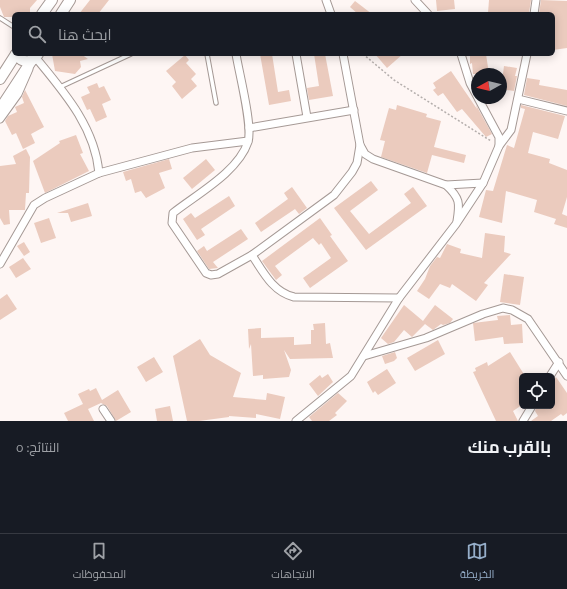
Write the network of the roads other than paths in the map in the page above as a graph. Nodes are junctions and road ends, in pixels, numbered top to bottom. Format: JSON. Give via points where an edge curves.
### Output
{"nodes":[{"id":1,"x":51,"y":0,"type":"edge"},
{"id":2,"x":70,"y":0,"type":"edge"},
{"id":3,"x":326,"y":0,"type":"edge"},
{"id":4,"x":415,"y":0,"type":"edge"},
{"id":5,"x":536,"y":0,"type":"edge"},
{"id":6,"x":43,"y":12,"type":"edge"},
{"id":7,"x":61,"y":12,"type":"edge"},
{"id":8,"x":330,"y":12,"type":"edge"},
{"id":9,"x":426,"y":12,"type":"edge"},
{"id":10,"x":534,"y":12,"type":"edge"},
{"id":11,"x":0,"y":18,"type":"edge"},
{"id":12,"x":12,"y":26,"type":"edge"},
{"id":13,"x":15,"y":56,"type":"edge"},
{"id":14,"x":18,"y":56,"type":"edge"},
{"id":15,"x":127,"y":56,"type":"edge"},
{"id":16,"x":207,"y":56,"type":"edge"},
{"id":17,"x":236,"y":56,"type":"edge"},
{"id":18,"x":296,"y":56,"type":"edge"},
{"id":19,"x":343,"y":56,"type":"edge"},
{"id":20,"x":462,"y":56,"type":"edge"},
{"id":21,"x":527,"y":56,"type":"edge"},
{"id":22,"x":35,"y":58,"type":"edge"},
{"id":23,"x":0,"y":79,"type":"edge"},
{"id":24,"x":471,"y":85,"type":"edge"},
{"id":25,"x":60,"y":87,"type":"junction"},
{"id":26,"x":518,"y":99,"type":"junction"},
{"id":27,"x":216,"y":103,"type":"dead end"},
{"id":28,"x":482,"y":104,"type":"edge"},
{"id":29,"x":0,"y":109,"type":"edge"},
{"id":30,"x":354,"y":110,"type":"junction"},
{"id":31,"x":567,"y":111,"type":"edge"},
{"id":32,"x":307,"y":117,"type":"junction"},
{"id":33,"x":0,"y":119,"type":"edge"},
{"id":34,"x":249,"y":128,"type":"junction"},
{"id":35,"x":248,"y":141,"type":"junction"},
{"id":36,"x":360,"y":145,"type":"junction"},
{"id":37,"x":499,"y":146,"type":"junction"},
{"id":38,"x":99,"y":173,"type":"junction"},
{"id":39,"x":483,"y":183,"type":"junction"},
{"id":40,"x":446,"y":185,"type":"junction"},
{"id":41,"x":456,"y":224,"type":"junction"},
{"id":42,"x":252,"y":255,"type":"junction"},
{"id":43,"x":3,"y":257,"type":"edge"},
{"id":44,"x":0,"y":264,"type":"edge"},
{"id":45,"x":399,"y":298,"type":"junction"},
{"id":46,"x":364,"y":356,"type":"junction"},
{"id":47,"x":559,"y":362,"type":"junction"},
{"id":48,"x":552,"y":373,"type":"edge"},
{"id":49,"x":567,"y":376,"type":"edge"},
{"id":50,"x":103,"y":409,"type":"dead end"},
{"id":51,"x":530,"y":409,"type":"edge"},
{"id":52,"x":111,"y":421,"type":"edge"},
{"id":53,"x":296,"y":421,"type":"edge"},
{"id":54,"x":523,"y":421,"type":"edge"}],
"edges":[{"from":1,"to":6,"type":"main road"},
{"from":2,"to":7,"type":"main road"},
{"from":3,"to":8,"type":"street"},
{"from":4,"to":9,"type":"street"},
{"from":5,"to":10,"type":"street"},
{"from":11,"to":12,"type":"lane"},
{"from":13,"to":23,"type":"main road"},
{"from":14,"to":22,"type":"main road","via":[[22,60]]},
{"from":15,"to":25,"type":"lane"},
{"from":16,"to":27,"type":"lane"},
{"from":17,"to":34,"type":"street"},
{"from":18,"to":32,"type":"street"},
{"from":19,"to":30,"type":"street"},
{"from":20,"to":24,"type":"street"},
{"from":21,"to":26,"type":"street"},
{"from":22,"to":25,"type":"street"},
{"from":22,"to":29,"type":"main road"},
{"from":22,"to":33,"type":"street","via":[[18,94]]},
{"from":25,"to":38,"type":"street","via":[[91,136]]},
{"from":26,"to":31,"type":"street"},
{"from":26,"to":37,"type":"street","via":[[511,130]]},
{"from":28,"to":37,"type":"street","via":[[499,137]]},
{"from":30,"to":32,"type":"street"},
{"from":30,"to":36,"type":"street"},
{"from":32,"to":34,"type":"street"},
{"from":34,"to":35,"type":"street"},
{"from":35,"to":38,"type":"street","via":[[192,148]]},
{"from":35,"to":42,"type":"street","via":[[227,172],[173,212],[171,218],[206,273],[218,274]]},
{"from":36,"to":40,"type":"street","via":[[365,154],[373,159]]},
{"from":36,"to":42,"type":"street","via":[[357,163],[334,196]]},
{"from":37,"to":39,"type":"street"},
{"from":38,"to":43,"type":"street","via":[[34,204]]},
{"from":39,"to":40,"type":"street"},
{"from":39,"to":41,"type":"street"},
{"from":40,"to":41,"type":"street","via":[[459,201]]},
{"from":41,"to":45,"type":"street"},
{"from":42,"to":45,"type":"street","via":[[275,287],[287,296]]},
{"from":43,"to":44,"type":"street"},
{"from":45,"to":46,"type":"street"},
{"from":46,"to":47,"type":"street","via":[[426,338],[503,308],[528,319]]},
{"from":46,"to":53,"type":"street","via":[[351,376]]},
{"from":47,"to":48,"type":"street"},
{"from":47,"to":49,"type":"street"},
{"from":50,"to":52,"type":"street"},
{"from":51,"to":54,"type":"street"}]}
